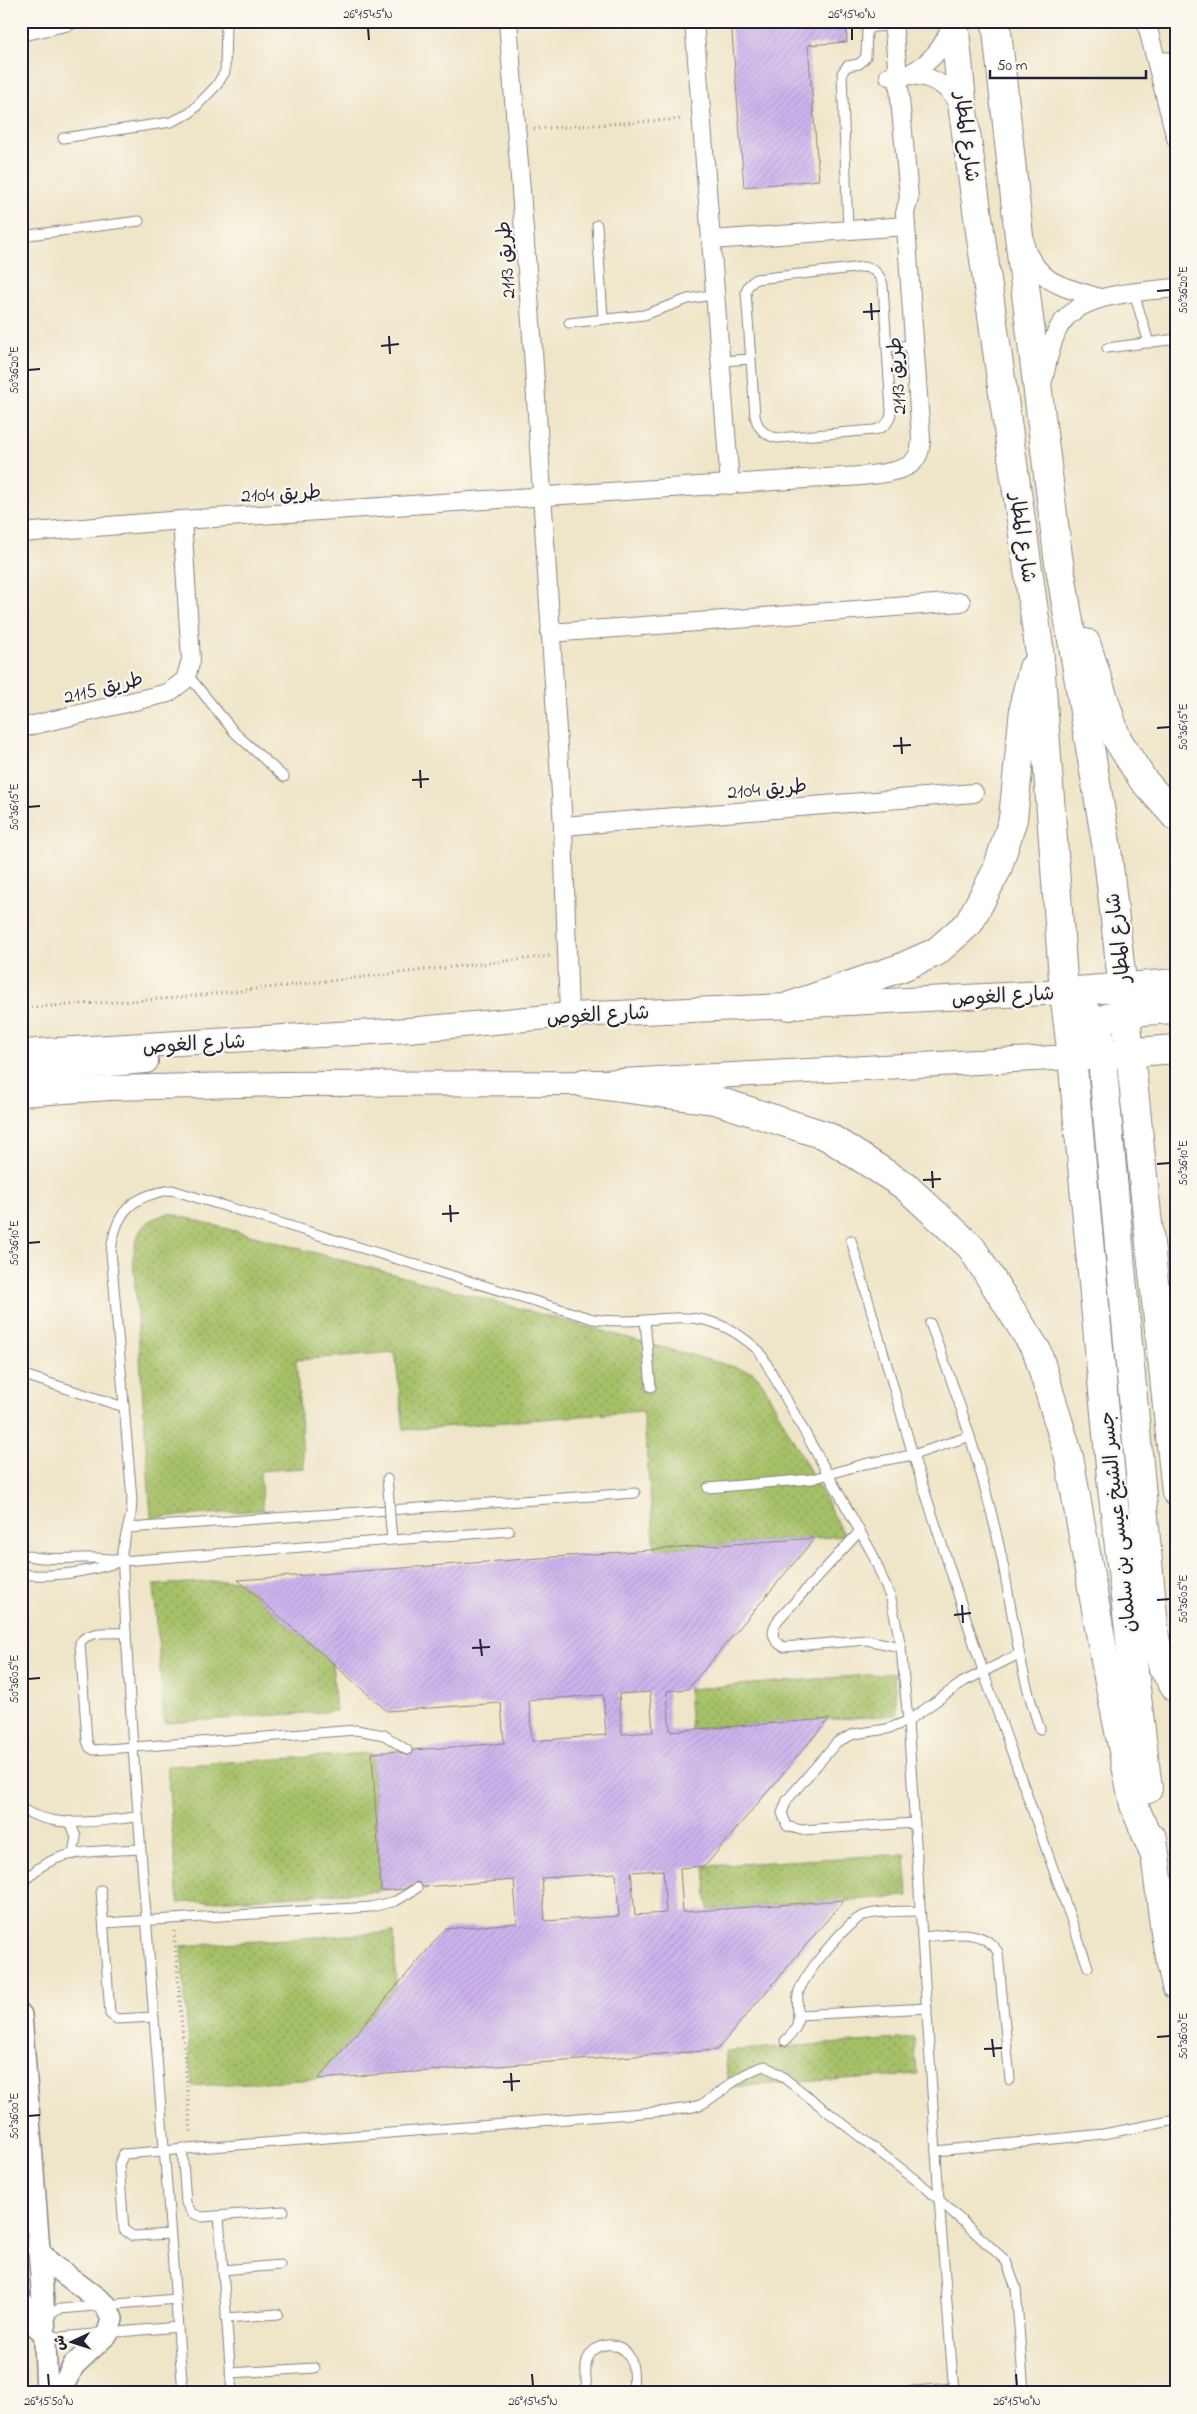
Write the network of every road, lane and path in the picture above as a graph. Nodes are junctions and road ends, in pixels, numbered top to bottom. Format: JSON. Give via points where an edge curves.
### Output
{"nodes":[{"id":1,"x":69,"y":21,"type":"edge"},
{"id":2,"x":226,"y":21,"type":"edge"},
{"id":3,"x":508,"y":21,"type":"edge"},
{"id":4,"x":694,"y":21,"type":"edge"},
{"id":5,"x":953,"y":21,"type":"edge"},
{"id":6,"x":996,"y":21,"type":"edge"},
{"id":7,"x":1146,"y":21,"type":"edge"},
{"id":8,"x":889,"y":24,"type":"edge"},
{"id":9,"x":21,"y":32,"type":"edge"},
{"id":10,"x":1176,"y":61,"type":"edge"},
{"id":11,"x":1157,"y":62,"type":"junction"},
{"id":12,"x":899,"y":75,"type":"junction"},
{"id":13,"x":963,"y":111,"type":"junction"},
{"id":14,"x":702,"y":117,"type":"junction"},
{"id":15,"x":516,"y":131,"type":"junction"},
{"id":16,"x":63,"y":138,"type":"dead end"},
{"id":17,"x":1176,"y":138,"type":"edge"},
{"id":18,"x":906,"y":220,"type":"junction"},
{"id":19,"x":139,"y":221,"type":"dead end"},
{"id":20,"x":597,"y":225,"type":"dead end"},
{"id":21,"x":848,"y":229,"type":"junction"},
{"id":22,"x":21,"y":236,"type":"edge"},
{"id":23,"x":1019,"y":236,"type":"junction"},
{"id":24,"x":712,"y":240,"type":"junction"},
{"id":25,"x":1176,"y":288,"type":"edge"},
{"id":26,"x":1134,"y":293,"type":"junction"},
{"id":27,"x":717,"y":294,"type":"junction"},
{"id":28,"x":1100,"y":298,"type":"junction"},
{"id":29,"x":603,"y":319,"type":"junction"},
{"id":30,"x":569,"y":322,"type":"dead end"},
{"id":31,"x":1176,"y":339,"type":"edge"},
{"id":32,"x":1149,"y":343,"type":"junction"},
{"id":33,"x":915,"y":346,"type":"junction"},
{"id":34,"x":887,"y":348,"type":"junction"},
{"id":35,"x":1107,"y":348,"type":"dead end"},
{"id":36,"x":750,"y":359,"type":"junction"},
{"id":37,"x":722,"y":361,"type":"junction"},
{"id":38,"x":1040,"y":397,"type":"junction"},
{"id":39,"x":913,"y":462,"type":"joint"},
{"id":40,"x":730,"y":485,"type":"junction"},
{"id":41,"x":543,"y":496,"type":"junction"},
{"id":42,"x":182,"y":520,"type":"junction"},
{"id":43,"x":21,"y":534,"type":"edge"},
{"id":44,"x":1058,"y":556,"type":"junction"},
{"id":45,"x":961,"y":602,"type":"dead end"},
{"id":46,"x":550,"y":633,"type":"junction"},
{"id":47,"x":1039,"y":647,"type":"junction"},
{"id":48,"x":188,"y":675,"type":"junction"},
{"id":49,"x":21,"y":728,"type":"edge"},
{"id":50,"x":284,"y":777,"type":"dead end"},
{"id":51,"x":974,"y":793,"type":"dead end"},
{"id":52,"x":1176,"y":817,"type":"edge"},
{"id":53,"x":563,"y":826,"type":"junction"},
{"id":54,"x":568,"y":954,"type":"junction"},
{"id":55,"x":1176,"y":983,"type":"edge"},
{"id":56,"x":1064,"y":992,"type":"junction"},
{"id":57,"x":1124,"y":1000,"type":"junction"},
{"id":58,"x":790,"y":1006,"type":"junction"},
{"id":59,"x":21,"y":1008,"type":"edge"},
{"id":60,"x":1176,"y":1009,"type":"edge"},
{"id":61,"x":569,"y":1015,"type":"junction"},
{"id":62,"x":1094,"y":1024,"type":"junction"},
{"id":63,"x":408,"y":1030,"type":"junction"},
{"id":64,"x":1176,"y":1049,"type":"edge"},
{"id":65,"x":21,"y":1052,"type":"edge"},
{"id":66,"x":1130,"y":1052,"type":"junction"},
{"id":67,"x":1102,"y":1054,"type":"junction"},
{"id":68,"x":1072,"y":1057,"type":"junction"},
{"id":69,"x":21,"y":1071,"type":"edge"},
{"id":70,"x":584,"y":1083,"type":"junction"},
{"id":71,"x":21,"y":1094,"type":"edge"},
{"id":72,"x":851,"y":1240,"type":"dead end"},
{"id":73,"x":645,"y":1321,"type":"junction"},
{"id":74,"x":930,"y":1323,"type":"dead end"},
{"id":75,"x":21,"y":1374,"type":"edge"},
{"id":76,"x":651,"y":1387,"type":"dead end"},
{"id":77,"x":124,"y":1407,"type":"junction"},
{"id":78,"x":970,"y":1436,"type":"junction"},
{"id":79,"x":914,"y":1455,"type":"junction"},
{"id":80,"x":828,"y":1475,"type":"junction"},
{"id":81,"x":387,"y":1478,"type":"dead end"},
{"id":82,"x":1176,"y":1481,"type":"edge"},
{"id":83,"x":708,"y":1488,"type":"dead end"},
{"id":84,"x":1176,"y":1492,"type":"edge"},
{"id":85,"x":635,"y":1493,"type":"dead end"},
{"id":86,"x":128,"y":1528,"type":"junction"},
{"id":87,"x":509,"y":1531,"type":"dead end"},
{"id":88,"x":859,"y":1532,"type":"junction"},
{"id":89,"x":392,"y":1540,"type":"junction"},
{"id":90,"x":21,"y":1554,"type":"edge"},
{"id":91,"x":122,"y":1562,"type":"junction"},
{"id":92,"x":21,"y":1574,"type":"edge"},
{"id":93,"x":126,"y":1632,"type":"junction"},
{"id":94,"x":901,"y":1647,"type":"junction"},
{"id":95,"x":1019,"y":1654,"type":"junction"},
{"id":96,"x":983,"y":1671,"type":"junction"},
{"id":97,"x":1176,"y":1688,"type":"edge"},
{"id":98,"x":908,"y":1721,"type":"junction"},
{"id":99,"x":1040,"y":1729,"type":"dead end"},
{"id":100,"x":133,"y":1748,"type":"junction"},
{"id":101,"x":407,"y":1750,"type":"dead end"},
{"id":102,"x":21,"y":1808,"type":"edge"},
{"id":103,"x":138,"y":1817,"type":"junction"},
{"id":104,"x":70,"y":1822,"type":"junction"},
{"id":105,"x":915,"y":1823,"type":"junction"},
{"id":106,"x":140,"y":1849,"type":"junction"},
{"id":107,"x":73,"y":1854,"type":"junction"},
{"id":108,"x":1156,"y":1856,"type":"junction"},
{"id":109,"x":21,"y":1888,"type":"edge"},
{"id":110,"x":417,"y":1888,"type":"dead end"},
{"id":111,"x":101,"y":1890,"type":"dead end"},
{"id":112,"x":920,"y":1911,"type":"junction"},
{"id":113,"x":173,"y":1919,"type":"junction"},
{"id":114,"x":146,"y":1920,"type":"junction"},
{"id":115,"x":104,"y":1923,"type":"junction"},
{"id":116,"x":922,"y":1937,"type":"junction"},
{"id":117,"x":1088,"y":1967,"type":"dead end"},
{"id":118,"x":1176,"y":1986,"type":"edge"},
{"id":119,"x":927,"y":2008,"type":"junction"},
{"id":120,"x":21,"y":2015,"type":"edge"},
{"id":121,"x":799,"y":2015,"type":"junction"},
{"id":122,"x":153,"y":2017,"type":"junction"},
{"id":123,"x":786,"y":2041,"type":"dead end"},
{"id":124,"x":1010,"y":2080,"type":"dead end"},
{"id":125,"x":1176,"y":2120,"type":"edge"},
{"id":126,"x":182,"y":2148,"type":"junction"},
{"id":127,"x":192,"y":2148,"type":"junction"},
{"id":128,"x":163,"y":2150,"type":"junction"},
{"id":129,"x":936,"y":2150,"type":"junction"},
{"id":130,"x":939,"y":2199,"type":"junction"},
{"id":131,"x":284,"y":2211,"type":"dead end"},
{"id":132,"x":219,"y":2216,"type":"junction"},
{"id":133,"x":170,"y":2234,"type":"junction"},
{"id":134,"x":38,"y":2250,"type":"junction"},
{"id":135,"x":280,"y":2266,"type":"dead end"},
{"id":136,"x":223,"y":2270,"type":"junction"},
{"id":137,"x":176,"y":2299,"type":"junction"},
{"id":138,"x":21,"y":2300,"type":"edge"},
{"id":139,"x":106,"y":2305,"type":"junction"},
{"id":140,"x":278,"y":2314,"type":"dead end"},
{"id":141,"x":226,"y":2318,"type":"junction"},
{"id":142,"x":36,"y":2327,"type":"edge"},
{"id":143,"x":178,"y":2327,"type":"junction"},
{"id":144,"x":108,"y":2333,"type":"junction"},
{"id":145,"x":315,"y":2368,"type":"dead end"},
{"id":146,"x":230,"y":2373,"type":"junction"},
{"id":147,"x":954,"y":2390,"type":"edge"},
{"id":148,"x":47,"y":2393,"type":"edge"},
{"id":149,"x":59,"y":2393,"type":"edge"},
{"id":150,"x":183,"y":2393,"type":"edge"},
{"id":151,"x":232,"y":2393,"type":"edge"},
{"id":152,"x":587,"y":2393,"type":"edge"},
{"id":153,"x":634,"y":2393,"type":"edge"},
{"id":154,"x":888,"y":2393,"type":"edge"},
{"id":155,"x":1024,"y":2393,"type":"edge"}],
"edges":[{"from":1,"to":9,"type":"street"},
{"from":2,"to":16,"type":"lane","via":[[225,72],[190,113],[171,122]]},
{"from":3,"to":15,"type":"street","name":"طريق 2113"},
{"from":4,"to":14,"type":"street"},
{"from":5,"to":12,"type":"street","via":[[938,52],[923,67]]},
{"from":5,"to":13,"type":"main road","name":"شارع المطار"},
{"from":6,"to":23,"type":"main road","name":"شارع المطار"},
{"from":7,"to":11,"type":"street"},
{"from":8,"to":12,"type":"street","name":"طريق 2113"},
{"from":8,"to":21,"type":"lane","via":[[867,30],[866,57],[862,62],[847,66],[842,73]]},
{"from":10,"to":11,"type":"street"},
{"from":11,"to":17,"type":"street"},
{"from":12,"to":13,"type":"street","via":[[927,78],[942,85]]},
{"from":12,"to":18,"type":"street","name":"طريق 2113","via":[[899,199]]},
{"from":13,"to":47,"type":"main road","name":"شارع المطار"},
{"from":14,"to":15,"type":"path"},
{"from":14,"to":24,"type":"street"},
{"from":15,"to":41,"type":"street","name":"طريق 2113"},
{"from":18,"to":21,"type":"street"},
{"from":18,"to":33,"type":"street","name":"طريق 2113"},
{"from":19,"to":22,"type":"lane"},
{"from":20,"to":29,"type":"lane"},
{"from":21,"to":24,"type":"street"},
{"from":23,"to":28,"type":"street","via":[[1035,268],[1051,282]]},
{"from":23,"to":38,"type":"main road","name":"شارع المطار"},
{"from":24,"to":27,"type":"street"},
{"from":25,"to":26,"type":"street"},
{"from":26,"to":28,"type":"street"},
{"from":26,"to":32,"type":"lane"},
{"from":27,"to":29,"type":"lane","via":[[688,300],[654,313]]},
{"from":27,"to":37,"type":"street"},
{"from":28,"to":38,"type":"street","via":[[1068,314],[1058,329],[1049,353]]},
{"from":29,"to":30,"type":"lane"},
{"from":31,"to":32,"type":"lane"},
{"from":32,"to":35,"type":"lane"},
{"from":33,"to":34,"type":"lane"},
{"from":33,"to":39,"type":"street","name":"طريق 2113","via":[[922,438]]},
{"from":34,"to":36,"type":"lane","via":[[891,417],[888,422],[879,429],[778,438],[765,434],[755,416]]},
{"from":34,"to":36,"type":"lane","via":[[881,279],[874,270],[863,267],[751,282],[746,292]]},
{"from":36,"to":37,"type":"lane"},
{"from":37,"to":40,"type":"street"},
{"from":38,"to":44,"type":"main road","name":"شارع المطار"},
{"from":39,"to":40,"type":"street","name":"طريق 2104","via":[[890,473]]},
{"from":40,"to":41,"type":"street","name":"طريق 2104"},
{"from":41,"to":42,"type":"street","name":"طريق 2104"},
{"from":41,"to":46,"type":"street"},
{"from":42,"to":43,"type":"street","name":"طريق 2104"},
{"from":42,"to":48,"type":"street","via":[[191,660]]},
{"from":44,"to":52,"type":"main road","via":[[1117,739],[1143,780]]},
{"from":44,"to":57,"type":"main road","name":"شارع المطار","via":[[1107,849]]},
{"from":45,"to":46,"type":"street"},
{"from":46,"to":53,"type":"street"},
{"from":47,"to":56,"type":"main road","name":"شارع المطار"},
{"from":47,"to":58,"type":"main road","via":[[1025,699],[1012,819],[997,870],[969,923],[936,952],[900,968]]},
{"from":48,"to":49,"type":"street","name":"طريق 2115","via":[[182,684],[168,693]]},
{"from":48,"to":50,"type":"lane","via":[[236,733]]},
{"from":51,"to":53,"type":"street","name":"طريق 2104"},
{"from":53,"to":54,"type":"street"},
{"from":54,"to":59,"type":"path","via":[[176,998]]},
{"from":54,"to":61,"type":"street"},
{"from":55,"to":57,"type":"main road","name":"شارع الغوص"},
{"from":56,"to":57,"type":"main road","name":"شارع الغوص"},
{"from":56,"to":58,"type":"main road","name":"شارع الغوص"},
{"from":56,"to":62,"type":"main road","via":[[1081,1006]]},
{"from":56,"to":68,"type":"main road","name":"شارع المطار"},
{"from":57,"to":60,"type":"main road"},
{"from":57,"to":62,"type":"main road"},
{"from":57,"to":66,"type":"main road","name":"شارع المطار"},
{"from":58,"to":61,"type":"main road","name":"شارع الغوص"},
{"from":61,"to":63,"type":"main road","name":"شارع الغوص"},
{"from":62,"to":67,"type":"main road"},
{"from":62,"to":68,"type":"main road","via":[[1083,1034]]},
{"from":63,"to":65,"type":"main road","name":"شارع الغوص"},
{"from":63,"to":69,"type":"main road","via":[[364,1044]]},
{"from":64,"to":66,"type":"main road","name":"شارع الغوص"},
{"from":66,"to":67,"type":"main road","name":"شارع الغوص"},
{"from":66,"to":82,"type":"main road"},
{"from":67,"to":68,"type":"main road","name":"شارع الغوص"},
{"from":67,"to":97,"type":"main road","via":[[1154,1638],[1163,1668]]},
{"from":68,"to":70,"type":"main road","name":"شارع الغوص"},
{"from":68,"to":108,"type":"main road","name":"جسر الشيخ عيسى بن سلمان","via":[[1112,1488]]},
{"from":70,"to":71,"type":"main road","name":"شارع الغوص","via":[[241,1085]]},
{"from":70,"to":108,"type":"main road","via":[[716,1100],[827,1136],[906,1186],[971,1247],[1037,1351],[1069,1457],[1134,1805]]},
{"from":72,"to":79,"type":"lane"},
{"from":73,"to":76,"type":"lane"},
{"from":73,"to":77,"type":"lane","via":[[593,1319],[191,1194],[172,1190],[153,1192],[135,1201],[121,1215],[113,1232],[111,1252]]},
{"from":73,"to":80,"type":"lane","via":[[696,1318],[720,1324],[742,1335],[760,1352]]},
{"from":74,"to":78,"type":"lane"},
{"from":75,"to":77,"type":"lane"},
{"from":77,"to":86,"type":"lane","via":[[132,1499]]},
{"from":78,"to":79,"type":"lane"},
{"from":78,"to":95,"type":"lane","via":[[992,1518]]},
{"from":79,"to":80,"type":"lane","via":[[864,1464]]},
{"from":79,"to":96,"type":"lane"},
{"from":80,"to":83,"type":"lane"},
{"from":80,"to":88,"type":"lane"},
{"from":81,"to":89,"type":"lane","bridge":true},
{"from":82,"to":84,"type":"main road"},
{"from":85,"to":86,"type":"lane"},
{"from":86,"to":91,"type":"lane"},
{"from":87,"to":89,"type":"lane"},
{"from":88,"to":94,"type":"lane","via":[[885,1583]]},
{"from":88,"to":94,"type":"lane","via":[[778,1620],[772,1632],[774,1639],[784,1648],[866,1640]]},
{"from":89,"to":91,"type":"lane"},
{"from":90,"to":91,"type":"lane","via":[[45,1558],[102,1557]]},
{"from":91,"to":92,"type":"lane","via":[[62,1573]]},
{"from":91,"to":93,"type":"lane"},
{"from":93,"to":100,"type":"lane"},
{"from":93,"to":100,"type":"lane","via":[[86,1636],[80,1648],[88,1745],[98,1751]]},
{"from":94,"to":98,"type":"lane"},
{"from":95,"to":96,"type":"lane"},
{"from":95,"to":99,"type":"lane"},
{"from":96,"to":98,"type":"lane","via":[[940,1696]]},
{"from":96,"to":117,"type":"lane"},
{"from":98,"to":105,"type":"lane"},
{"from":98,"to":105,"type":"lane","via":[[887,1729],[854,1734],[837,1742],[787,1800],[782,1813],[788,1826],[801,1830]]},
{"from":100,"to":101,"type":"lane","via":[[356,1730],[384,1734]]},
{"from":100,"to":103,"type":"lane"},
{"from":102,"to":104,"type":"lane","via":[[44,1820]]},
{"from":103,"to":104,"type":"lane"},
{"from":103,"to":106,"type":"lane"},
{"from":104,"to":107,"type":"lane","via":[[76,1837]]},
{"from":105,"to":112,"type":"lane"},
{"from":106,"to":107,"type":"lane"},
{"from":106,"to":114,"type":"lane"},
{"from":107,"to":109,"type":"lane","via":[[47,1862],[34,1871]]},
{"from":108,"to":118,"type":"main road","name":"جسر الشيخ عيسى بن سلمان","via":[[1166,1940]]},
{"from":110,"to":113,"type":"lane","via":[[384,1905]]},
{"from":111,"to":115,"type":"lane"},
{"from":112,"to":116,"type":"lane"},
{"from":112,"to":121,"type":"lane","via":[[862,1916],[847,1926],[800,1988]]},
{"from":113,"to":114,"type":"lane"},
{"from":113,"to":127,"type":"path"},
{"from":114,"to":115,"type":"lane"},
{"from":114,"to":122,"type":"lane"},
{"from":115,"to":122,"type":"lane","via":[[110,2014],[117,2019]]},
{"from":116,"to":119,"type":"lane"},
{"from":116,"to":124,"type":"lane","via":[[971,1934],[992,1942],[998,1952]]},
{"from":119,"to":121,"type":"lane"},
{"from":119,"to":129,"type":"lane"},
{"from":120,"to":134,"type":"street"},
{"from":121,"to":123,"type":"lane","via":[[796,2028]]},
{"from":122,"to":128,"type":"lane"},
{"from":125,"to":129,"type":"lane","via":[[1103,2134]]},
{"from":126,"to":127,"type":"lane"},
{"from":126,"to":128,"type":"lane"},
{"from":126,"to":132,"type":"lane","via":[[188,2208],[202,2217]]},
{"from":127,"to":130,"type":"lane","via":[[667,2112],[699,2105],[749,2070],[765,2066]]},
{"from":128,"to":133,"type":"lane"},
{"from":128,"to":133,"type":"lane","via":[[121,2156],[124,2227],[132,2236]]},
{"from":129,"to":130,"type":"lane"},
{"from":130,"to":147,"type":"lane"},
{"from":130,"to":155,"type":"lane","via":[[1000,2254],[1010,2269],[1016,2288]]},
{"from":131,"to":132,"type":"lane"},
{"from":132,"to":136,"type":"lane"},
{"from":133,"to":137,"type":"lane"},
{"from":134,"to":139,"type":"street","via":[[50,2263]]},
{"from":134,"to":142,"type":"street"},
{"from":135,"to":136,"type":"lane"},
{"from":136,"to":141,"type":"lane"},
{"from":137,"to":139,"type":"lane"},
{"from":137,"to":143,"type":"lane"},
{"from":138,"to":142,"type":"street"},
{"from":139,"to":142,"type":"lane","via":[[60,2309]]},
{"from":139,"to":144,"type":"street","via":[[112,2319]]},
{"from":140,"to":141,"type":"lane"},
{"from":141,"to":146,"type":"lane"},
{"from":142,"to":144,"type":"lane","via":[[59,2336]]},
{"from":142,"to":148,"type":"street"},
{"from":143,"to":144,"type":"lane"},
{"from":143,"to":150,"type":"lane"},
{"from":144,"to":149,"type":"street","via":[[74,2365]]},
{"from":145,"to":146,"type":"lane"},
{"from":146,"to":151,"type":"lane"},
{"from":147,"to":154,"type":"lane"},
{"from":152,"to":153,"type":"lane","via":[[587,2362],[591,2353],[608,2344],[625,2351],[631,2359]]}]}
